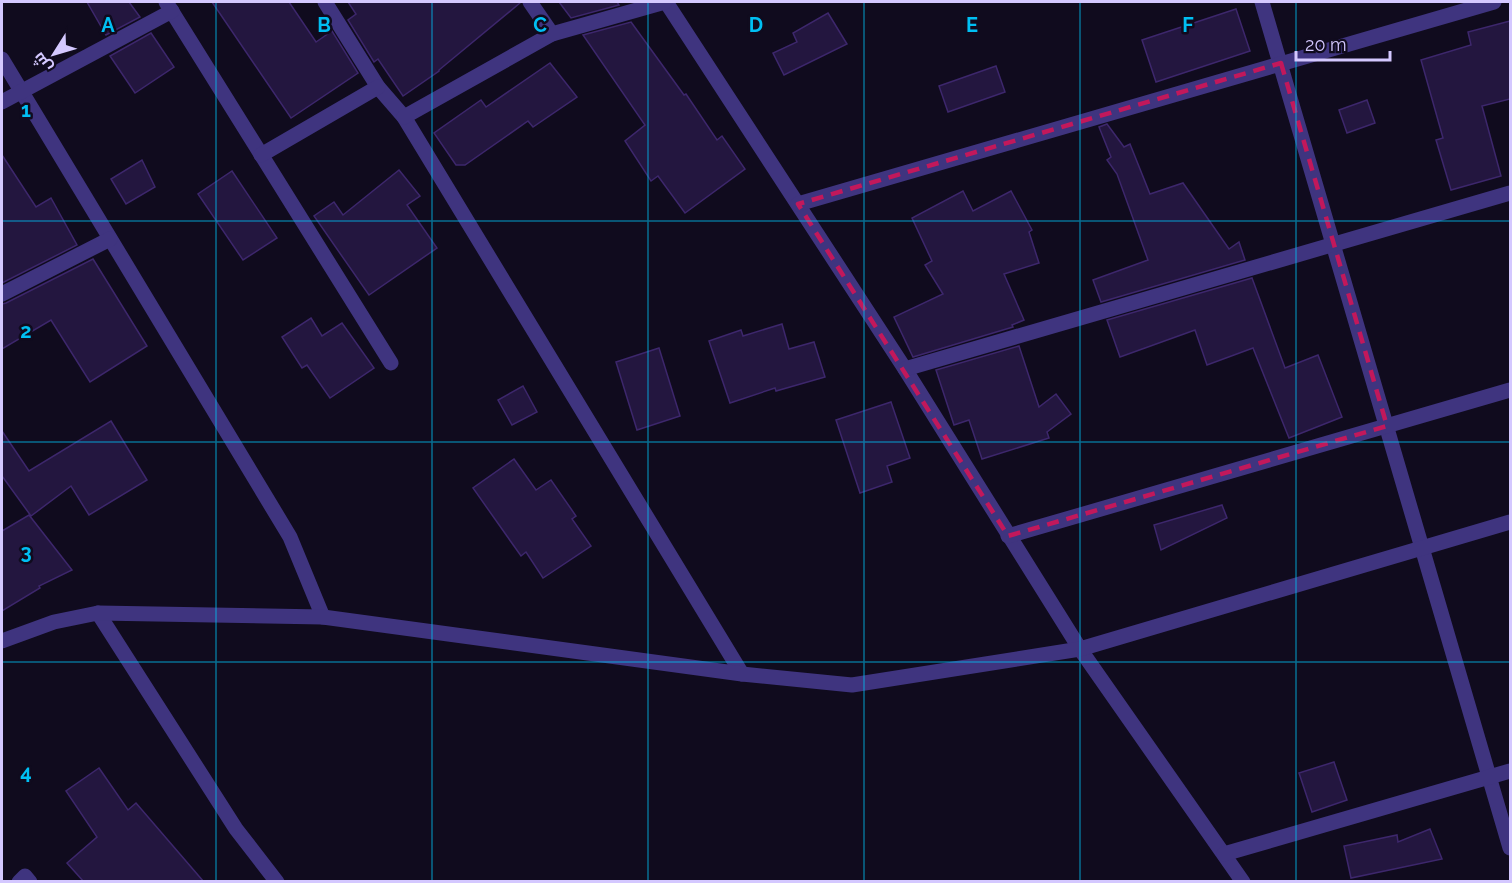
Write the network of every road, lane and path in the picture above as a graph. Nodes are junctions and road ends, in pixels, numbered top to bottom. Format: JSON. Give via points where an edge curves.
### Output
{"nodes":[{"id":1,"x":325,"y":2,"type":"edge"},
{"id":2,"x":530,"y":2,"type":"edge"},
{"id":3,"x":665,"y":2,"type":"edge"},
{"id":4,"x":1262,"y":2,"type":"edge"},
{"id":5,"x":1494,"y":2,"type":"edge"},
{"id":6,"x":169,"y":6,"type":"edge"},
{"id":7,"x":552,"y":34,"type":"junction"},
{"id":8,"x":2,"y":59,"type":"edge"},
{"id":9,"x":1281,"y":63,"type":"junction"},
{"id":10,"x":378,"y":87,"type":"junction"},
{"id":11,"x":21,"y":92,"type":"junction"},
{"id":12,"x":2,"y":102,"type":"edge"},
{"id":13,"x":404,"y":117,"type":"junction"},
{"id":14,"x":261,"y":155,"type":"junction"},
{"id":15,"x":1510,"y":193,"type":"edge"},
{"id":16,"x":798,"y":204,"type":"junction"},
{"id":17,"x":110,"y":239,"type":"junction"},
{"id":18,"x":1334,"y":244,"type":"junction"},
{"id":19,"x":2,"y":294,"type":"edge"},
{"id":20,"x":391,"y":363,"type":"dead end"},
{"id":21,"x":905,"y":369,"type":"junction"},
{"id":22,"x":1510,"y":390,"type":"edge"},
{"id":23,"x":1387,"y":426,"type":"junction"},
{"id":24,"x":1510,"y":522,"type":"edge"},
{"id":25,"x":1008,"y":536,"type":"junction"},
{"id":26,"x":1423,"y":549,"type":"junction"},
{"id":27,"x":99,"y":613,"type":"junction"},
{"id":28,"x":323,"y":617,"type":"junction"},
{"id":29,"x":2,"y":641,"type":"edge"},
{"id":30,"x":1080,"y":649,"type":"junction"},
{"id":31,"x":742,"y":674,"type":"junction"},
{"id":32,"x":1510,"y":771,"type":"edge"},
{"id":33,"x":1490,"y":777,"type":"junction"},
{"id":34,"x":1510,"y":848,"type":"edge"},
{"id":35,"x":1224,"y":854,"type":"junction"},
{"id":36,"x":19,"y":882,"type":"edge"},
{"id":37,"x":30,"y":882,"type":"edge"},
{"id":38,"x":277,"y":882,"type":"edge"},
{"id":39,"x":1243,"y":882,"type":"edge"}],
"edges":[{"from":1,"to":10,"type":"street"},
{"from":2,"to":7,"type":"street"},
{"from":3,"to":7,"type":"street"},
{"from":3,"to":16,"type":"street"},
{"from":4,"to":9,"type":"street"},
{"from":5,"to":9,"type":"street"},
{"from":6,"to":11,"type":"street"},
{"from":6,"to":14,"type":"street"},
{"from":7,"to":13,"type":"street"},
{"from":8,"to":11,"type":"street"},
{"from":9,"to":16,"type":"street"},
{"from":9,"to":18,"type":"street"},
{"from":10,"to":13,"type":"street"},
{"from":10,"to":14,"type":"street"},
{"from":11,"to":12,"type":"street"},
{"from":11,"to":17,"type":"street"},
{"from":13,"to":31,"type":"street"},
{"from":14,"to":20,"type":"street"},
{"from":15,"to":18,"type":"street"},
{"from":16,"to":21,"type":"street"},
{"from":17,"to":19,"type":"street"},
{"from":17,"to":28,"type":"street","via":[[290,537]]},
{"from":18,"to":21,"type":"street"},
{"from":18,"to":23,"type":"street"},
{"from":21,"to":25,"type":"street"},
{"from":22,"to":23,"type":"street"},
{"from":23,"to":25,"type":"street"},
{"from":23,"to":26,"type":"street"},
{"from":24,"to":26,"type":"street"},
{"from":25,"to":30,"type":"street"},
{"from":26,"to":30,"type":"street"},
{"from":26,"to":33,"type":"street"},
{"from":27,"to":28,"type":"street"},
{"from":27,"to":29,"type":"street","via":[[54,622]]},
{"from":27,"to":38,"type":"street","via":[[236,829]]},
{"from":28,"to":31,"type":"street"},
{"from":30,"to":31,"type":"street","via":[[852,685]]},
{"from":30,"to":35,"type":"street"},
{"from":32,"to":33,"type":"street"},
{"from":33,"to":34,"type":"street"},
{"from":33,"to":35,"type":"street"},
{"from":35,"to":39,"type":"street"},
{"from":36,"to":37,"type":"street","via":[[25,876]]}]}
